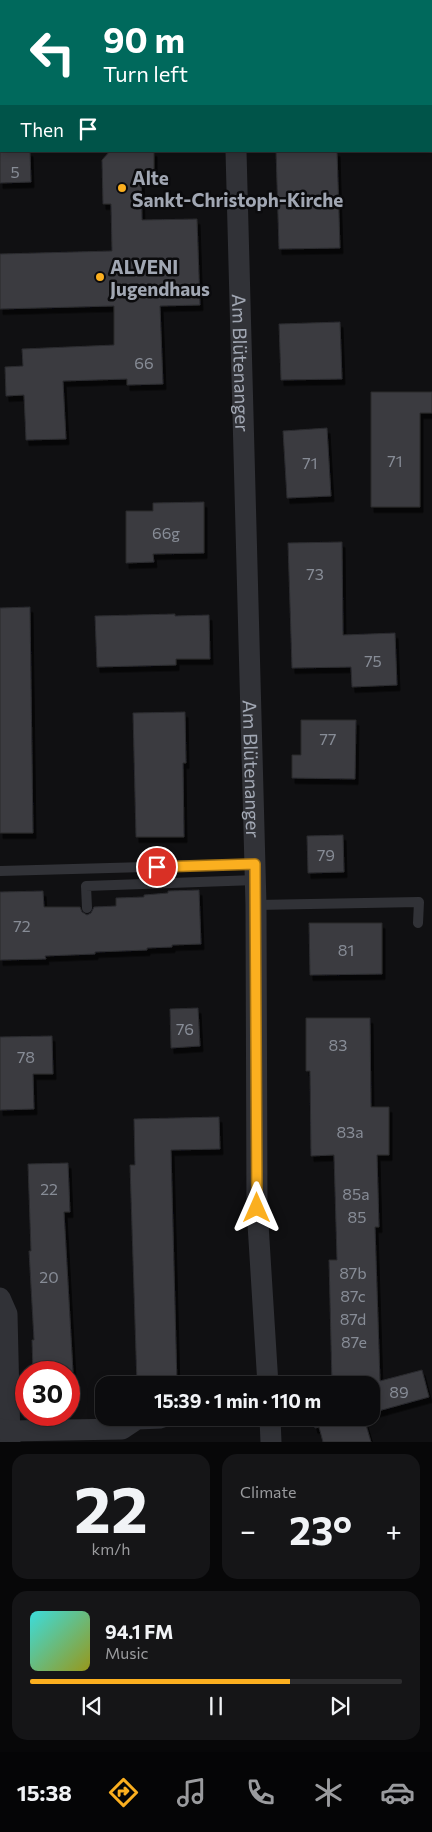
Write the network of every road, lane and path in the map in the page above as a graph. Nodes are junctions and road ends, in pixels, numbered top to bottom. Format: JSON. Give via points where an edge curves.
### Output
{"nodes":[{"id":1,"x":236,"y":152,"type":"edge"},
{"id":2,"x":0,"y":871,"type":"edge"},
{"id":3,"x":255,"y":872,"type":"junction"},
{"id":4,"x":256,"y":905,"type":"junction"},
{"id":5,"x":86,"y":908,"type":"dead end"},
{"id":6,"x":418,"y":923,"type":"dead end"},
{"id":7,"x":0,"y":1298,"type":"edge"},
{"id":8,"x":267,"y":1376,"type":"edge"},
{"id":9,"x":126,"y":1426,"type":"edge"},
{"id":10,"x":270,"y":1426,"type":"edge"},
{"id":11,"x":7,"y":1434,"type":"edge"},
{"id":12,"x":271,"y":1442,"type":"edge"}],
"edges":[{"from":1,"to":3,"type":"street","name":"Am Blütenanger"},
{"from":2,"to":3,"type":"lane"},
{"from":3,"to":4,"type":"street","name":"Am Blütenanger"},
{"from":3,"to":5,"type":"lane","via":[[86,886]]},
{"from":4,"to":6,"type":"lane","via":[[419,902]]},
{"from":4,"to":8,"type":"street","name":"Am Blütenanger","via":[[257,1208]]},
{"from":7,"to":11,"type":"street","via":[[7,1314]]},
{"from":9,"to":11,"type":"street","via":[[122,1429]]},
{"from":10,"to":12,"type":"street"}]}
